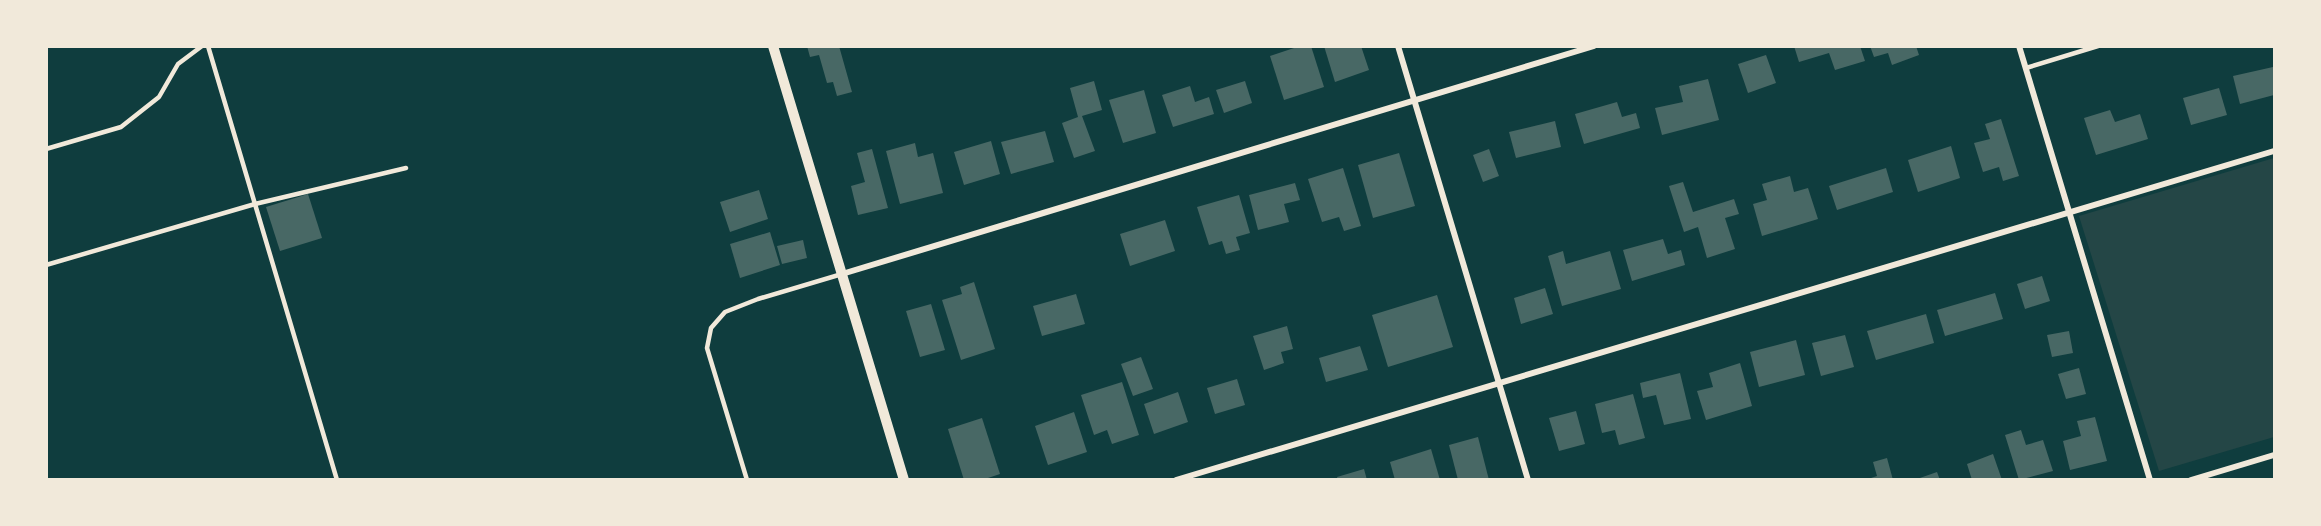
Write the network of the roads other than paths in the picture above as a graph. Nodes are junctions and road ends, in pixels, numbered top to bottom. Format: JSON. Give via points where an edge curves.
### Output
{"nodes":[{"id":1,"x":202,"y":46,"type":"edge"},
{"id":2,"x":208,"y":46,"type":"edge"},
{"id":3,"x":773,"y":46,"type":"edge"},
{"id":4,"x":1398,"y":46,"type":"edge"},
{"id":5,"x":1594,"y":46,"type":"edge"},
{"id":6,"x":2019,"y":46,"type":"edge"},
{"id":7,"x":2098,"y":46,"type":"edge"},
{"id":8,"x":2026,"y":68,"type":"junction"},
{"id":9,"x":1415,"y":101,"type":"junction"},
{"id":10,"x":46,"y":149,"type":"edge"},
{"id":11,"x":2274,"y":151,"type":"edge"},
{"id":12,"x":406,"y":168,"type":"dead end"},
{"id":13,"x":255,"y":204,"type":"junction"},
{"id":14,"x":2070,"y":212,"type":"junction"},
{"id":15,"x":46,"y":265,"type":"edge"},
{"id":16,"x":842,"y":274,"type":"junction"},
{"id":17,"x":1499,"y":381,"type":"junction"},
{"id":18,"x":2274,"y":454,"type":"edge"},
{"id":19,"x":337,"y":480,"type":"edge"},
{"id":20,"x":747,"y":480,"type":"edge"},
{"id":21,"x":904,"y":480,"type":"edge"},
{"id":22,"x":1176,"y":480,"type":"edge"},
{"id":23,"x":1528,"y":480,"type":"edge"},
{"id":24,"x":2150,"y":480,"type":"edge"},
{"id":25,"x":2191,"y":480,"type":"edge"}],
"edges":[{"from":1,"to":10,"type":"lane","via":[[178,64],[159,97],[121,127]]},
{"from":2,"to":13,"type":"lane"},
{"from":3,"to":16,"type":"street"},
{"from":4,"to":9,"type":"street"},
{"from":5,"to":9,"type":"street"},
{"from":6,"to":8,"type":"street"},
{"from":7,"to":8,"type":"lane"},
{"from":8,"to":14,"type":"street"},
{"from":9,"to":16,"type":"street"},
{"from":9,"to":17,"type":"street"},
{"from":11,"to":14,"type":"street"},
{"from":12,"to":13,"type":"lane"},
{"from":13,"to":15,"type":"lane"},
{"from":13,"to":19,"type":"lane"},
{"from":14,"to":17,"type":"street"},
{"from":14,"to":24,"type":"street"},
{"from":16,"to":20,"type":"lane","via":[[725,312],[711,328],[707,348]]},
{"from":16,"to":21,"type":"street"},
{"from":17,"to":22,"type":"street"},
{"from":17,"to":23,"type":"street"},
{"from":18,"to":25,"type":"street"}]}
